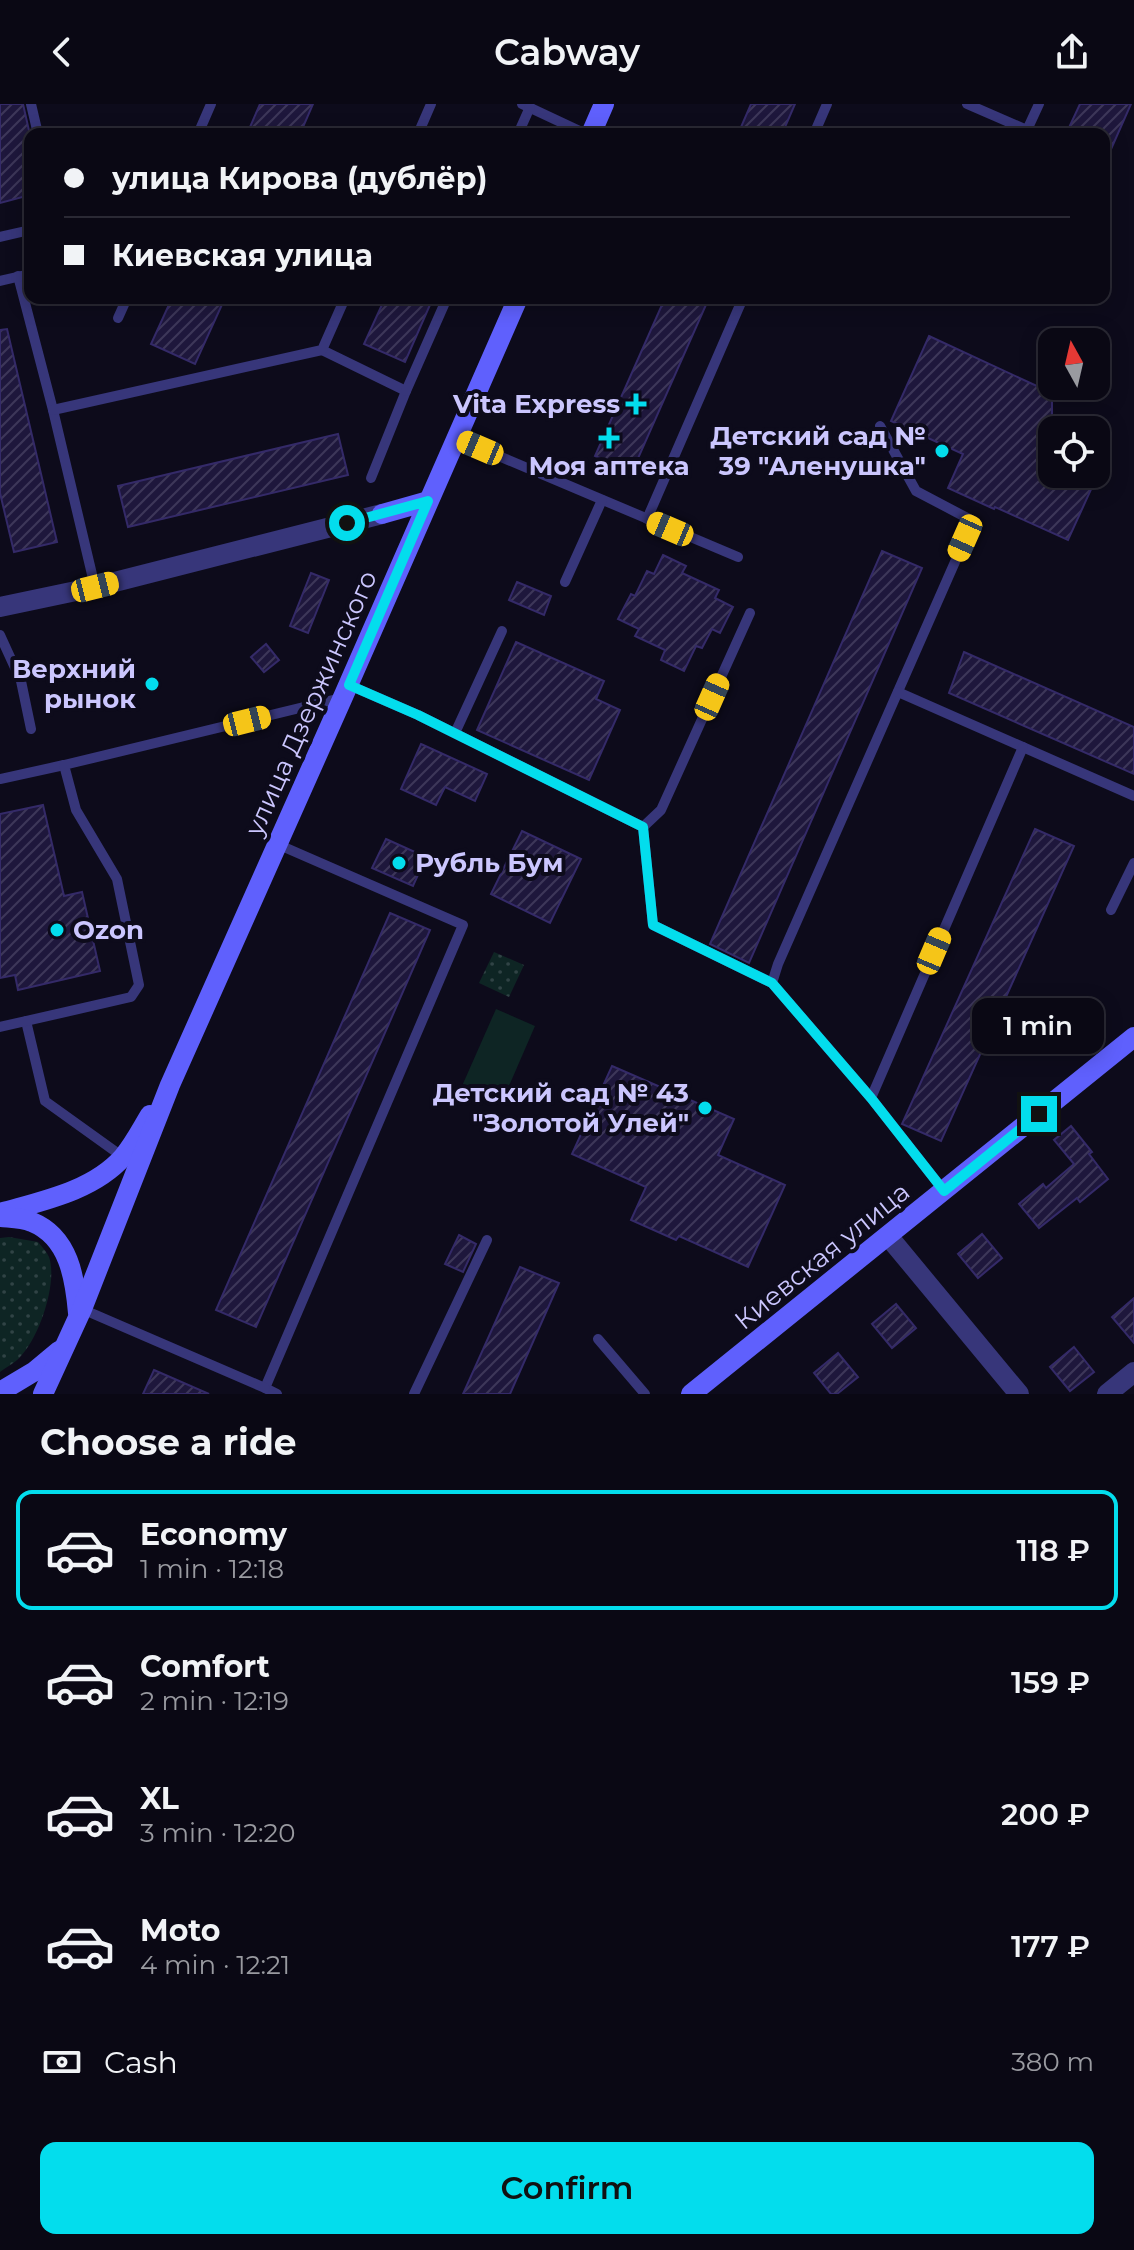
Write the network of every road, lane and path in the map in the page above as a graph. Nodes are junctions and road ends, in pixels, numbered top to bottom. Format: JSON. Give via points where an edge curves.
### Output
{"nodes":[{"id":1,"x":31,"y":104,"type":"edge"},
{"id":2,"x":211,"y":104,"type":"edge"},
{"id":3,"x":431,"y":104,"type":"edge"},
{"id":4,"x":604,"y":104,"type":"edge"},
{"id":5,"x":827,"y":104,"type":"edge"},
{"id":6,"x":967,"y":104,"type":"edge"},
{"id":7,"x":1039,"y":104,"type":"edge"},
{"id":8,"x":526,"y":106,"type":"edge"},
{"id":9,"x":37,"y":128,"type":"edge"},
{"id":10,"x":201,"y":128,"type":"edge"},
{"id":11,"x":421,"y":128,"type":"edge"},
{"id":12,"x":520,"y":128,"type":"edge"},
{"id":13,"x":575,"y":128,"type":"edge"},
{"id":14,"x":591,"y":128,"type":"edge"},
{"id":15,"x":817,"y":128,"type":"edge"},
{"id":16,"x":1018,"y":128,"type":"edge"},
{"id":17,"x":1028,"y":128,"type":"edge"},
{"id":18,"x":24,"y":231,"type":"edge"},
{"id":19,"x":0,"y":237,"type":"edge"},
{"id":20,"x":24,"y":275,"type":"edge"},
{"id":21,"x":18,"y":276,"type":"junction"},
{"id":22,"x":0,"y":281,"type":"edge"},
{"id":23,"x":24,"y":299,"type":"edge"},
{"id":24,"x":25,"y":304,"type":"edge"},
{"id":25,"x":124,"y":304,"type":"edge"},
{"id":26,"x":342,"y":304,"type":"edge"},
{"id":27,"x":444,"y":304,"type":"edge"},
{"id":28,"x":515,"y":304,"type":"edge"},
{"id":29,"x":740,"y":304,"type":"edge"},
{"id":30,"x":118,"y":318,"type":"dead end"},
{"id":31,"x":322,"y":350,"type":"junction"},
{"id":32,"x":406,"y":391,"type":"junction"},
{"id":33,"x":53,"y":410,"type":"junction"},
{"id":34,"x":880,"y":426,"type":"dead end"},
{"id":35,"x":456,"y":438,"type":"junction"},
{"id":36,"x":371,"y":478,"type":"dead end"},
{"id":37,"x":602,"y":500,"type":"junction"},
{"id":38,"x":428,"y":501,"type":"junction"},
{"id":39,"x":382,"y":514,"type":"joint"},
{"id":40,"x":647,"y":519,"type":"junction"},
{"id":41,"x":738,"y":557,"type":"dead end"},
{"id":42,"x":565,"y":582,"type":"dead end"},
{"id":43,"x":95,"y":587,"type":"junction"},
{"id":44,"x":0,"y":607,"type":"edge"},
{"id":45,"x":750,"y":613,"type":"dead end"},
{"id":46,"x":502,"y":631,"type":"dead end"},
{"id":47,"x":0,"y":635,"type":"edge"},
{"id":48,"x":346,"y":691,"type":"junction"},
{"id":49,"x":898,"y":692,"type":"junction"},
{"id":50,"x":31,"y":729,"type":"dead end"},
{"id":51,"x":455,"y":733,"type":"junction"},
{"id":52,"x":1023,"y":747,"type":"junction"},
{"id":53,"x":64,"y":765,"type":"junction"},
{"id":54,"x":0,"y":779,"type":"edge"},
{"id":55,"x":1134,"y":796,"type":"edge"},
{"id":56,"x":643,"y":827,"type":"junction"},
{"id":57,"x":277,"y":844,"type":"junction"},
{"id":58,"x":1134,"y":863,"type":"edge"},
{"id":59,"x":1111,"y":910,"type":"dead end"},
{"id":60,"x":772,"y":983,"type":"junction"},
{"id":61,"x":26,"y":1021,"type":"junction"},
{"id":62,"x":0,"y":1027,"type":"edge"},
{"id":63,"x":1134,"y":1037,"type":"edge"},
{"id":64,"x":170,"y":1085,"type":"junction"},
{"id":65,"x":871,"y":1098,"type":"junction"},
{"id":66,"x":123,"y":1157,"type":"junction"},
{"id":67,"x":944,"y":1191,"type":"junction"},
{"id":68,"x":0,"y":1215,"type":"edge"},
{"id":69,"x":888,"y":1236,"type":"junction"},
{"id":70,"x":487,"y":1240,"type":"dead end"},
{"id":71,"x":80,"y":1313,"type":"junction"},
{"id":72,"x":598,"y":1339,"type":"dead end"},
{"id":73,"x":65,"y":1346,"type":"junction"},
{"id":74,"x":1134,"y":1372,"type":"edge"},
{"id":75,"x":265,"y":1388,"type":"junction"},
{"id":76,"x":0,"y":1392,"type":"edge"},
{"id":77,"x":43,"y":1394,"type":"edge"},
{"id":78,"x":277,"y":1394,"type":"edge"},
{"id":79,"x":414,"y":1394,"type":"edge"},
{"id":80,"x":645,"y":1394,"type":"edge"},
{"id":81,"x":691,"y":1394,"type":"edge"},
{"id":82,"x":1019,"y":1394,"type":"edge"},
{"id":83,"x":1107,"y":1394,"type":"edge"}],
"edges":[{"from":1,"to":9,"type":"lane"},
{"from":2,"to":10,"type":"lane"},
{"from":3,"to":11,"type":"lane"},
{"from":4,"to":14,"type":"main road"},
{"from":5,"to":15,"type":"lane"},
{"from":6,"to":16,"type":"lane"},
{"from":7,"to":17,"type":"lane"},
{"from":8,"to":12,"type":"lane"},
{"from":8,"to":13,"type":"lane"},
{"from":18,"to":19,"type":"lane"},
{"from":20,"to":21,"type":"lane"},
{"from":21,"to":22,"type":"lane"},
{"from":21,"to":23,"type":"lane"},
{"from":24,"to":33,"type":"lane"},
{"from":25,"to":30,"type":"lane"},
{"from":26,"to":31,"type":"lane"},
{"from":27,"to":32,"type":"lane"},
{"from":28,"to":35,"type":"main road","name":"улица Дзержинского"},
{"from":29,"to":40,"type":"lane"},
{"from":31,"to":32,"type":"lane"},
{"from":31,"to":33,"type":"lane"},
{"from":32,"to":36,"type":"lane"},
{"from":33,"to":43,"type":"lane"},
{"from":34,"to":49,"type":"lane","via":[[916,491],[973,521]]},
{"from":35,"to":37,"type":"lane"},
{"from":35,"to":38,"type":"main road","name":"улица Дзержинского"},
{"from":37,"to":40,"type":"lane"},
{"from":37,"to":42,"type":"lane"},
{"from":38,"to":39,"type":"main road"},
{"from":38,"to":48,"type":"main road","name":"улица Дзержинского"},
{"from":39,"to":43,"type":"street"},
{"from":40,"to":41,"type":"lane"},
{"from":43,"to":44,"type":"street"},
{"from":45,"to":56,"type":"lane","via":[[661,810]]},
{"from":46,"to":51,"type":"lane"},
{"from":47,"to":50,"type":"lane","via":[[21,681]]},
{"from":48,"to":51,"type":"lane"},
{"from":48,"to":53,"type":"lane"},
{"from":48,"to":57,"type":"main road","name":"улица Дзержинского"},
{"from":49,"to":52,"type":"lane"},
{"from":49,"to":60,"type":"lane"},
{"from":51,"to":56,"type":"lane"},
{"from":52,"to":55,"type":"lane"},
{"from":52,"to":65,"type":"lane"},
{"from":53,"to":54,"type":"lane"},
{"from":53,"to":61,"type":"lane","via":[[76,810],[117,879],[139,985],[131,997]]},
{"from":56,"to":60,"type":"lane","via":[[653,925]]},
{"from":57,"to":64,"type":"main road","name":"улица Дзержинского"},
{"from":57,"to":75,"type":"lane","via":[[463,925]]},
{"from":58,"to":59,"type":"lane"},
{"from":60,"to":65,"type":"lane"},
{"from":61,"to":62,"type":"lane"},
{"from":61,"to":66,"type":"lane","via":[[45,1101]]},
{"from":63,"to":67,"type":"main road","name":"Киевская улица"},
{"from":64,"to":66,"type":"main road"},
{"from":64,"to":71,"type":"main road"},
{"from":65,"to":67,"type":"lane"},
{"from":66,"to":68,"type":"main road","via":[[82,1186]]},
{"from":67,"to":69,"type":"main road","name":"Киевская улица"},
{"from":68,"to":71,"type":"main road","via":[[30,1220],[58,1241],[69,1260]]},
{"from":69,"to":81,"type":"main road","name":"Киевская улица"},
{"from":69,"to":82,"type":"street"},
{"from":70,"to":79,"type":"lane"},
{"from":71,"to":73,"type":"main road"},
{"from":71,"to":75,"type":"lane"},
{"from":72,"to":80,"type":"lane"},
{"from":73,"to":76,"type":"main road"},
{"from":73,"to":77,"type":"main road"},
{"from":74,"to":83,"type":"street"},
{"from":75,"to":78,"type":"lane"}]}
